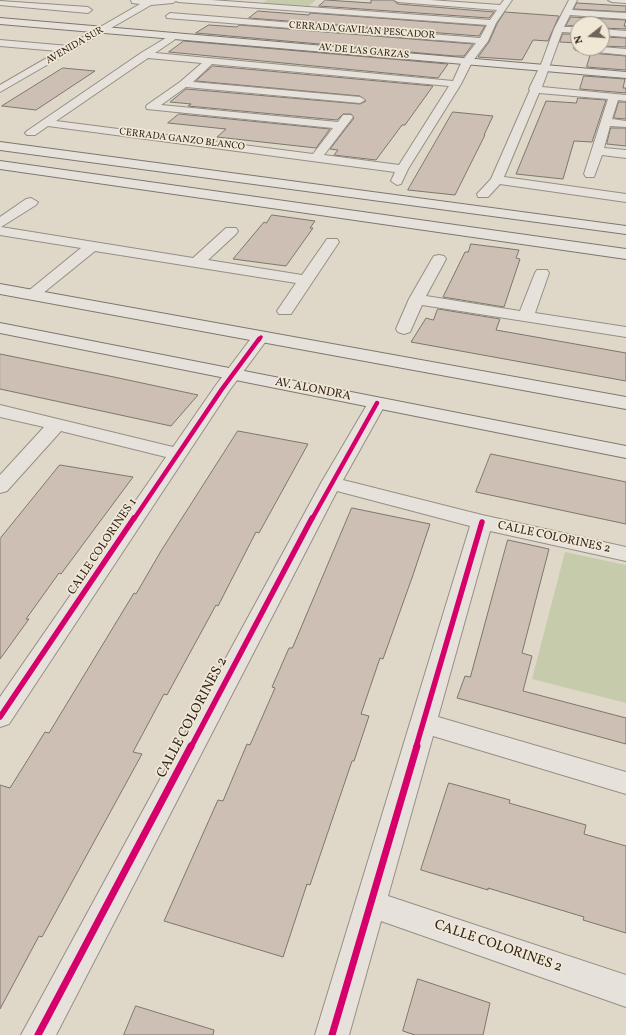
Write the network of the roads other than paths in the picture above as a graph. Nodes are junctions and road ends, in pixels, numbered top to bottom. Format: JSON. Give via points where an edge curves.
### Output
{"nodes":[{"id":1,"x":28,"y":0,"type":"edge"},
{"id":2,"x":173,"y":0,"type":"edge"},
{"id":3,"x":178,"y":0,"type":"edge"},
{"id":4,"x":267,"y":0,"type":"edge"},
{"id":5,"x":398,"y":0,"type":"edge"},
{"id":6,"x":573,"y":0,"type":"edge"},
{"id":7,"x":612,"y":0,"type":"edge"},
{"id":8,"x":626,"y":1,"type":"edge"},
{"id":9,"x":126,"y":2,"type":"edge"},
{"id":10,"x":0,"y":3,"type":"edge"},
{"id":11,"x":149,"y":3,"type":"junction"},
{"id":12,"x":20,"y":4,"type":"junction"},
{"id":13,"x":506,"y":4,"type":"edge"},
{"id":14,"x":259,"y":6,"type":"junction"},
{"id":15,"x":88,"y":10,"type":"dead end"},
{"id":16,"x":566,"y":12,"type":"junction"},
{"id":17,"x":170,"y":16,"type":"dead end"},
{"id":18,"x":626,"y":16,"type":"edge"},
{"id":19,"x":95,"y":20,"type":"dead end"},
{"id":20,"x":0,"y":22,"type":"edge"},
{"id":21,"x":240,"y":22,"type":"junction"},
{"id":22,"x":492,"y":23,"type":"junction"},
{"id":23,"x":81,"y":28,"type":"junction"},
{"id":24,"x":558,"y":29,"type":"junction"},
{"id":25,"x":102,"y":30,"type":"junction"},
{"id":26,"x":570,"y":30,"type":"edge"},
{"id":27,"x":610,"y":33,"type":"edge"},
{"id":28,"x":626,"y":34,"type":"edge"},
{"id":29,"x":170,"y":38,"type":"junction"},
{"id":30,"x":483,"y":41,"type":"junction"},
{"id":31,"x":0,"y":43,"type":"edge"},
{"id":32,"x":552,"y":46,"type":"junction"},
{"id":33,"x":570,"y":48,"type":"edge"},
{"id":34,"x":69,"y":49,"type":"junction"},
{"id":35,"x":39,"y":50,"type":"junction"},
{"id":36,"x":610,"y":51,"type":"edge"},
{"id":37,"x":626,"y":52,"type":"edge"},
{"id":38,"x":144,"y":55,"type":"junction"},
{"id":39,"x":469,"y":59,"type":"junction"},
{"id":40,"x":210,"y":61,"type":"junction"},
{"id":41,"x":543,"y":70,"type":"junction"},
{"id":42,"x":626,"y":75,"type":"edge"},
{"id":43,"x":378,"y":77,"type":"junction"},
{"id":44,"x":184,"y":84,"type":"junction"},
{"id":45,"x":456,"y":84,"type":"junction"},
{"id":46,"x":0,"y":89,"type":"edge"},
{"id":47,"x":534,"y":89,"type":"junction"},
{"id":48,"x":365,"y":94,"type":"junction"},
{"id":49,"x":614,"y":97,"type":"junction"},
{"id":50,"x":626,"y":98,"type":"edge"},
{"id":51,"x":605,"y":122,"type":"junction"},
{"id":52,"x":47,"y":123,"type":"junction"},
{"id":53,"x":626,"y":124,"type":"edge"},
{"id":54,"x":339,"y":126,"type":"junction"},
{"id":55,"x":32,"y":133,"type":"dead end"},
{"id":56,"x":0,"y":146,"type":"edge"},
{"id":57,"x":598,"y":151,"type":"junction"},
{"id":58,"x":626,"y":154,"type":"edge"},
{"id":59,"x":317,"y":157,"type":"junction"},
{"id":60,"x":0,"y":165,"type":"edge"},
{"id":61,"x":402,"y":169,"type":"junction"},
{"id":62,"x":590,"y":174,"type":"dead end"},
{"id":63,"x":496,"y":180,"type":"junction"},
{"id":64,"x":397,"y":181,"type":"dead end"},
{"id":65,"x":484,"y":194,"type":"dead end"},
{"id":66,"x":626,"y":198,"type":"edge"},
{"id":67,"x":31,"y":202,"type":"dead end"},
{"id":68,"x":0,"y":223,"type":"edge"},
{"id":69,"x":626,"y":230,"type":"edge"},
{"id":70,"x":0,"y":231,"type":"edge"},
{"id":71,"x":231,"y":231,"type":"dead end"},
{"id":72,"x":332,"y":242,"type":"dead end"},
{"id":73,"x":92,"y":246,"type":"junction"},
{"id":74,"x":626,"y":254,"type":"edge"},
{"id":75,"x":439,"y":259,"type":"dead end"},
{"id":76,"x":197,"y":262,"type":"junction"},
{"id":77,"x":542,"y":273,"type":"dead end"},
{"id":78,"x":306,"y":280,"type":"junction"},
{"id":79,"x":0,"y":289,"type":"edge"},
{"id":80,"x":32,"y":295,"type":"junction"},
{"id":81,"x":416,"y":299,"type":"junction"},
{"id":82,"x":285,"y":311,"type":"dead end"},
{"id":83,"x":526,"y":316,"type":"junction"},
{"id":84,"x":0,"y":328,"type":"edge"},
{"id":85,"x":404,"y":329,"type":"dead end"},
{"id":86,"x":626,"y":332,"type":"edge"},
{"id":87,"x":261,"y":337,"type":"junction"},
{"id":88,"x":228,"y":381,"type":"junction"},
{"id":89,"x":626,"y":403,"type":"edge"},
{"id":90,"x":374,"y":408,"type":"junction"},
{"id":91,"x":0,"y":411,"type":"edge"},
{"id":92,"x":57,"y":424,"type":"junction"},
{"id":93,"x":626,"y":452,"type":"edge"},
{"id":94,"x":179,"y":454,"type":"junction"},
{"id":95,"x":331,"y":484,"type":"junction"},
{"id":96,"x":0,"y":487,"type":"edge"},
{"id":97,"x":482,"y":522,"type":"junction"},
{"id":98,"x":626,"y":554,"type":"edge"},
{"id":99,"x":0,"y":717,"type":"edge"},
{"id":100,"x":423,"y":723,"type":"junction"},
{"id":101,"x":626,"y":783,"type":"edge"},
{"id":102,"x":371,"y":904,"type":"junction"},
{"id":103,"x":626,"y":991,"type":"edge"},
{"id":104,"x":38,"y":1035,"type":"edge"},
{"id":105,"x":332,"y":1035,"type":"edge"}],
"edges":[{"from":1,"to":12,"type":"street"},
{"from":2,"to":11,"type":"main road","name":"AVENIDA SUR"},
{"from":3,"to":14,"type":"street","name":"CERRADA GAVILAN PESCADOR"},
{"from":4,"to":14,"type":"street"},
{"from":5,"to":13,"type":"street"},
{"from":6,"to":16,"type":"street"},
{"from":7,"to":8,"type":"street"},
{"from":9,"to":11,"type":"main road","name":"AVENIDA SUR"},
{"from":10,"to":12,"type":"street"},
{"from":11,"to":25,"type":"main road","name":"AVENIDA SUR"},
{"from":12,"to":15,"type":"street"},
{"from":13,"to":22,"type":"street"},
{"from":14,"to":21,"type":"street"},
{"from":14,"to":22,"type":"street","name":"CERRADA GAVILAN PESCADOR"},
{"from":16,"to":18,"type":"street"},
{"from":16,"to":24,"type":"street"},
{"from":17,"to":21,"type":"street","name":"CERRADA GAVILAN PESCADOR"},
{"from":19,"to":23,"type":"main road","name":"AVENIDA SUR"},
{"from":20,"to":23,"type":"main road"},
{"from":21,"to":30,"type":"street","name":"CERRADA GAVILAN PESCADOR"},
{"from":22,"to":30,"type":"street"},
{"from":23,"to":25,"type":"main road","name":"AV. DE LAS GARZAS"},
{"from":23,"to":35,"type":"main road","name":"AVENIDA SUR"},
{"from":24,"to":26,"type":"street"},
{"from":24,"to":32,"type":"street"},
{"from":25,"to":29,"type":"main road","name":"AV. DE LAS GARZAS"},
{"from":25,"to":34,"type":"main road","name":"AVENIDA SUR"},
{"from":27,"to":28,"type":"street"},
{"from":29,"to":38,"type":"street"},
{"from":29,"to":39,"type":"main road","name":"AV. DE LAS GARZAS"},
{"from":30,"to":39,"type":"street"},
{"from":31,"to":35,"type":"street"},
{"from":32,"to":33,"type":"street"},
{"from":32,"to":41,"type":"street"},
{"from":34,"to":35,"type":"street"},
{"from":34,"to":46,"type":"main road","name":"AVENIDA SUR"},
{"from":36,"to":37,"type":"street"},
{"from":38,"to":40,"type":"street"},
{"from":38,"to":52,"type":"street"},
{"from":39,"to":41,"type":"main road","name":"AV. DE LAS GARZAS"},
{"from":39,"to":45,"type":"street"},
{"from":40,"to":43,"type":"street"},
{"from":40,"to":44,"type":"street"},
{"from":41,"to":42,"type":"main road","name":"AV. DE LAS GARZAS"},
{"from":41,"to":47,"type":"street"},
{"from":43,"to":45,"type":"street"},
{"from":43,"to":48,"type":"street"},
{"from":44,"to":48,"type":"street"},
{"from":44,"to":54,"type":"street","via":[[151,107]]},
{"from":45,"to":61,"type":"street"},
{"from":47,"to":49,"type":"street"},
{"from":47,"to":63,"type":"street"},
{"from":48,"to":54,"type":"street"},
{"from":49,"to":50,"type":"street"},
{"from":49,"to":51,"type":"street"},
{"from":51,"to":53,"type":"street"},
{"from":51,"to":57,"type":"street"},
{"from":52,"to":55,"type":"street"},
{"from":52,"to":59,"type":"street","name":"CERRADA GANZO BLANCO"},
{"from":54,"to":59,"type":"street"},
{"from":56,"to":69,"type":"main road"},
{"from":57,"to":58,"type":"street"},
{"from":57,"to":62,"type":"street"},
{"from":59,"to":61,"type":"street","name":"CERRADA GANZO BLANCO"},
{"from":60,"to":74,"type":"main road"},
{"from":61,"to":64,"type":"street"},
{"from":63,"to":65,"type":"street"},
{"from":63,"to":66,"type":"street"},
{"from":67,"to":68,"type":"street"},
{"from":70,"to":73,"type":"street"},
{"from":71,"to":76,"type":"street"},
{"from":72,"to":78,"type":"street"},
{"from":73,"to":76,"type":"street"},
{"from":73,"to":80,"type":"street"},
{"from":75,"to":81,"type":"street"},
{"from":76,"to":78,"type":"street"},
{"from":77,"to":83,"type":"street"},
{"from":78,"to":82,"type":"street"},
{"from":79,"to":80,"type":"main road"},
{"from":80,"to":87,"type":"main road"},
{"from":81,"to":83,"type":"street"},
{"from":81,"to":85,"type":"street"},
{"from":83,"to":86,"type":"street"},
{"from":84,"to":88,"type":"main road","name":"AV. ALONDRA"},
{"from":87,"to":88,"type":"street","name":"CALLE COLORINES 1"},
{"from":87,"to":89,"type":"main road"},
{"from":88,"to":90,"type":"main road","name":"AV. ALONDRA"},
{"from":88,"to":94,"type":"street","name":"CALLE COLORINES 1"},
{"from":90,"to":93,"type":"main road","name":"AV. ALONDRA"},
{"from":90,"to":95,"type":"street","name":"CALLE COLORINES 2"},
{"from":91,"to":92,"type":"street"},
{"from":92,"to":94,"type":"street"},
{"from":92,"to":96,"type":"street"},
{"from":94,"to":99,"type":"street","name":"CALLE COLORINES 1"},
{"from":95,"to":97,"type":"street","name":"CALLE COLORINES 2"},
{"from":95,"to":104,"type":"street","name":"CALLE COLORINES 2"},
{"from":97,"to":98,"type":"street","name":"CALLE COLORINES 2"},
{"from":97,"to":100,"type":"street","name":"CALLE COLORINES 2"},
{"from":100,"to":101,"type":"street"},
{"from":100,"to":102,"type":"street","name":"CALLE COLORINES 2"},
{"from":102,"to":103,"type":"street","name":"CALLE COLORINES 2"},
{"from":102,"to":105,"type":"street","name":"CALLE COLORINES 2"}]}
